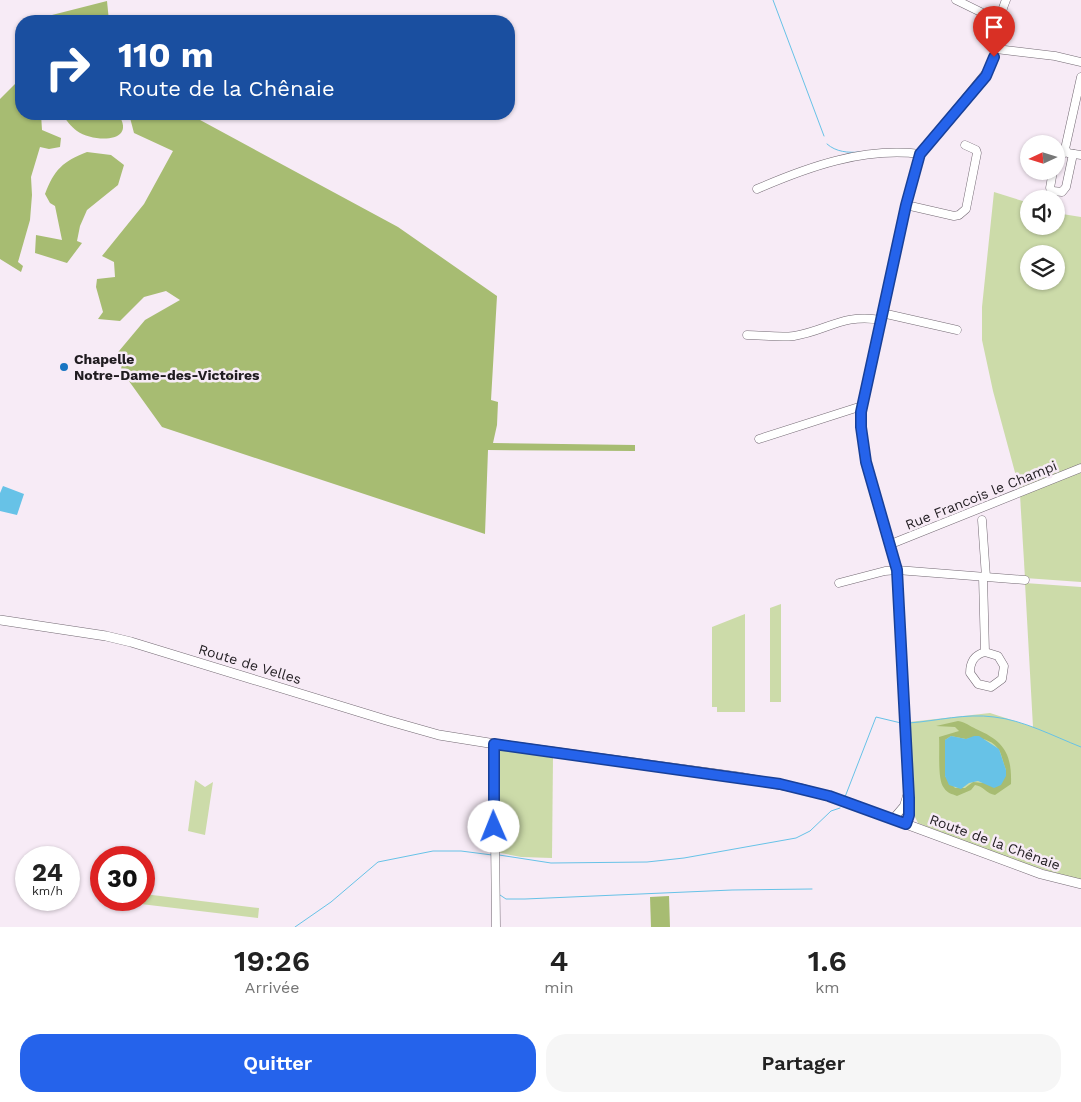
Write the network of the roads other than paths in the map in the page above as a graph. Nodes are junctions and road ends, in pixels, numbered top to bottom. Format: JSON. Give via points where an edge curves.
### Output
{"nodes":[{"id":1,"x":956,"y":0,"type":"edge"},
{"id":2,"x":1006,"y":0,"type":"edge"},
{"id":3,"x":999,"y":21,"type":"junction"},
{"id":4,"x":996,"y":49,"type":"junction"},
{"id":5,"x":1081,"y":62,"type":"edge"},
{"id":6,"x":1081,"y":77,"type":"edge"},
{"id":7,"x":965,"y":145,"type":"dead end"},
{"id":8,"x":920,"y":154,"type":"junction"},
{"id":9,"x":1073,"y":154,"type":"edge"},
{"id":10,"x":1051,"y":180,"type":"edge"},
{"id":11,"x":757,"y":189,"type":"dead end"},
{"id":12,"x":906,"y":205,"type":"junction"},
{"id":13,"x":881,"y":316,"type":"junction"},
{"id":14,"x":957,"y":330,"type":"dead end"},
{"id":15,"x":747,"y":335,"type":"dead end"},
{"id":16,"x":862,"y":406,"type":"junction"},
{"id":17,"x":759,"y":439,"type":"dead end"},
{"id":18,"x":1081,"y":468,"type":"edge"},
{"id":19,"x":982,"y":520,"type":"dead end"},
{"id":20,"x":891,"y":544,"type":"junction"},
{"id":21,"x":897,"y":570,"type":"junction"},
{"id":22,"x":984,"y":577,"type":"junction"},
{"id":23,"x":1025,"y":580,"type":"dead end"},
{"id":24,"x":839,"y":583,"type":"dead end"},
{"id":25,"x":0,"y":620,"type":"edge"},
{"id":26,"x":985,"y":652,"type":"junction"},
{"id":27,"x":492,"y":744,"type":"junction"},
{"id":28,"x":908,"y":791,"type":"junction"},
{"id":29,"x":893,"y":819,"type":"junction"},
{"id":30,"x":906,"y":824,"type":"junction"},
{"id":31,"x":1081,"y":884,"type":"edge"},
{"id":32,"x":496,"y":927,"type":"edge"}],
"edges":[{"from":1,"to":3,"type":"street"},
{"from":2,"to":3,"type":"street"},
{"from":3,"to":4,"type":"street"},
{"from":4,"to":5,"type":"street"},
{"from":4,"to":8,"type":"street","via":[[986,76]]},
{"from":6,"to":9,"type":"street"},
{"from":7,"to":12,"type":"street","via":[[977,153],[966,209],[954,216]]},
{"from":8,"to":11,"type":"street","via":[[874,154],[836,160]]},
{"from":8,"to":12,"type":"street"},
{"from":9,"to":10,"type":"street","via":[[1062,192],[1050,188]]},
{"from":12,"to":13,"type":"street"},
{"from":13,"to":14,"type":"street"},
{"from":13,"to":15,"type":"street","via":[[847,319],[794,336]]},
{"from":13,"to":16,"type":"street"},
{"from":16,"to":17,"type":"street"},
{"from":16,"to":20,"type":"street","via":[[866,462]]},
{"from":18,"to":20,"type":"street","name":"Rue Francois le Champi"},
{"from":19,"to":22,"type":"street"},
{"from":20,"to":21,"type":"street"},
{"from":21,"to":22,"type":"street"},
{"from":21,"to":24,"type":"street"},
{"from":21,"to":28,"type":"street"},
{"from":22,"to":23,"type":"street"},
{"from":22,"to":26,"type":"street"},
{"from":25,"to":27,"type":"main road","name":"Route de Velles","via":[[131,642],[408,727]]},
{"from":26,"to":26,"type":"street","via":[[972,661],[970,673],[978,684],[990,687],[1002,679],[1004,666],[998,656]]},
{"from":27,"to":29,"type":"main road","name":"Route de la Chênaie","via":[[780,784],[829,796]]},
{"from":27,"to":32,"type":"street"},
{"from":28,"to":29,"type":"street","via":[[904,806]]},
{"from":28,"to":30,"type":"street"},
{"from":29,"to":30,"type":"main road","name":"Route de la Chênaie"},
{"from":30,"to":31,"type":"main road","name":"Route de la Chênaie","via":[[1041,874]]}]}
